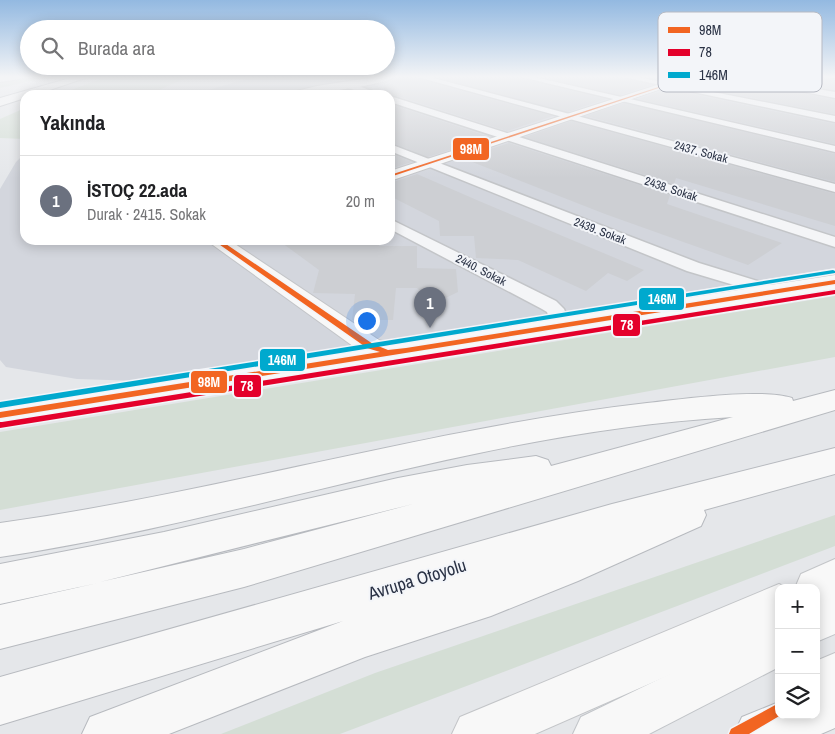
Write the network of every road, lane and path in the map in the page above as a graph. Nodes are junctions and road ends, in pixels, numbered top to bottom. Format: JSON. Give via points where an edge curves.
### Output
{"nodes":[{"id":1,"x":424,"y":110,"type":"edge"},
{"id":2,"x":546,"y":110,"type":"edge"},
{"id":3,"x":586,"y":110,"type":"edge"},
{"id":4,"x":669,"y":110,"type":"edge"},
{"id":5,"x":793,"y":110,"type":"edge"},
{"id":6,"x":568,"y":116,"type":"junction"},
{"id":7,"x":835,"y":119,"type":"edge"},
{"id":8,"x":506,"y":137,"type":"junction"},
{"id":9,"x":395,"y":149,"type":"edge"},
{"id":10,"x":835,"y":149,"type":"edge"},
{"id":11,"x":429,"y":163,"type":"junction"},
{"id":12,"x":395,"y":174,"type":"edge"},
{"id":13,"x":835,"y":188,"type":"edge"},
{"id":14,"x":395,"y":226,"type":"edge"},
{"id":15,"x":835,"y":242,"type":"edge"},
{"id":16,"x":223,"y":245,"type":"edge"},
{"id":17,"x":835,"y":282,"type":"edge"},
{"id":18,"x":774,"y":292,"type":"junction"},
{"id":19,"x":324,"y":314,"type":"junction"},
{"id":20,"x":561,"y":326,"type":"junction"},
{"id":21,"x":388,"y":352,"type":"junction"},
{"id":22,"x":303,"y":366,"type":"junction"},
{"id":23,"x":826,"y":403,"type":"edge"},
{"id":24,"x":0,"y":415,"type":"edge"},
{"id":25,"x":835,"y":460,"type":"edge"},
{"id":26,"x":598,"y":467,"type":"junction"},
{"id":27,"x":769,"y":479,"type":"junction"},
{"id":28,"x":0,"y":540,"type":"edge"},
{"id":29,"x":835,"y":578,"type":"edge"},
{"id":30,"x":0,"y":584,"type":"edge"},
{"id":31,"x":820,"y":586,"type":"edge"},
{"id":32,"x":775,"y":607,"type":"edge"},
{"id":33,"x":835,"y":610,"type":"edge"},
{"id":34,"x":820,"y":619,"type":"edge"},
{"id":35,"x":0,"y":627,"type":"edge"},
{"id":36,"x":775,"y":645,"type":"edge"},
{"id":37,"x":835,"y":676,"type":"edge"},
{"id":38,"x":820,"y":685,"type":"edge"},
{"id":39,"x":0,"y":701,"type":"edge"},
{"id":40,"x":835,"y":704,"type":"edge"},
{"id":41,"x":820,"y":710,"type":"edge"},
{"id":42,"x":775,"y":711,"type":"edge"},
{"id":43,"x":797,"y":719,"type":"edge"},
{"id":44,"x":107,"y":734,"type":"edge"},
{"id":45,"x":477,"y":734,"type":"edge"},
{"id":46,"x":598,"y":734,"type":"edge"},
{"id":47,"x":736,"y":734,"type":"edge"},
{"id":48,"x":758,"y":734,"type":"edge"}],
"edges":[{"from":1,"to":8,"type":"street","name":"2438. Sokak"},
{"from":2,"to":6,"type":"street","name":"2437. Sokak"},
{"from":3,"to":6,"type":"main road"},
{"from":4,"to":10,"type":"street"},
{"from":5,"to":7,"type":"street"},
{"from":6,"to":8,"type":"main road"},
{"from":6,"to":13,"type":"street","name":"2437. Sokak"},
{"from":8,"to":11,"type":"main road"},
{"from":8,"to":15,"type":"street","name":"2438. Sokak"},
{"from":9,"to":11,"type":"street","name":"2439. Sokak"},
{"from":11,"to":12,"type":"main road"},
{"from":11,"to":18,"type":"street","name":"2439. Sokak","via":[[693,267]]},
{"from":14,"to":20,"type":"street","name":"2440. Sokak","via":[[549,304],[555,309]]},
{"from":16,"to":19,"type":"main road"},
{"from":17,"to":18,"type":"main road"},
{"from":18,"to":20,"type":"main road"},
{"from":19,"to":21,"type":"main road","via":[[370,346]]},
{"from":19,"to":22,"type":"main road","via":[[326,342]]},
{"from":20,"to":21,"type":"main road"},
{"from":21,"to":22,"type":"main road"},
{"from":22,"to":24,"type":"main road"},
{"from":23,"to":26,"type":"main road"},
{"from":23,"to":28,"type":"main road","via":[[709,406],[528,431],[83,528]]},
{"from":25,"to":27,"type":"main road","name":"Avrupa Otoyolu"},
{"from":26,"to":30,"type":"main road","via":[[505,474],[394,492],[102,565]]},
{"from":26,"to":35,"type":"main road","via":[[244,568]]},
{"from":27,"to":39,"type":"main road","name":"Avrupa Otoyolu","via":[[612,520]]},
{"from":27,"to":44,"type":"main road","via":[[564,568],[491,596],[365,635]]},
{"from":29,"to":31,"type":"main road"},
{"from":32,"to":45,"type":"main road"},
{"from":33,"to":34,"type":"main road"},
{"from":36,"to":46,"type":"main road"},
{"from":37,"to":38,"type":"main road"},
{"from":40,"to":41,"type":"main road"},
{"from":42,"to":47,"type":"main road"},
{"from":43,"to":48,"type":"main road"}]}
